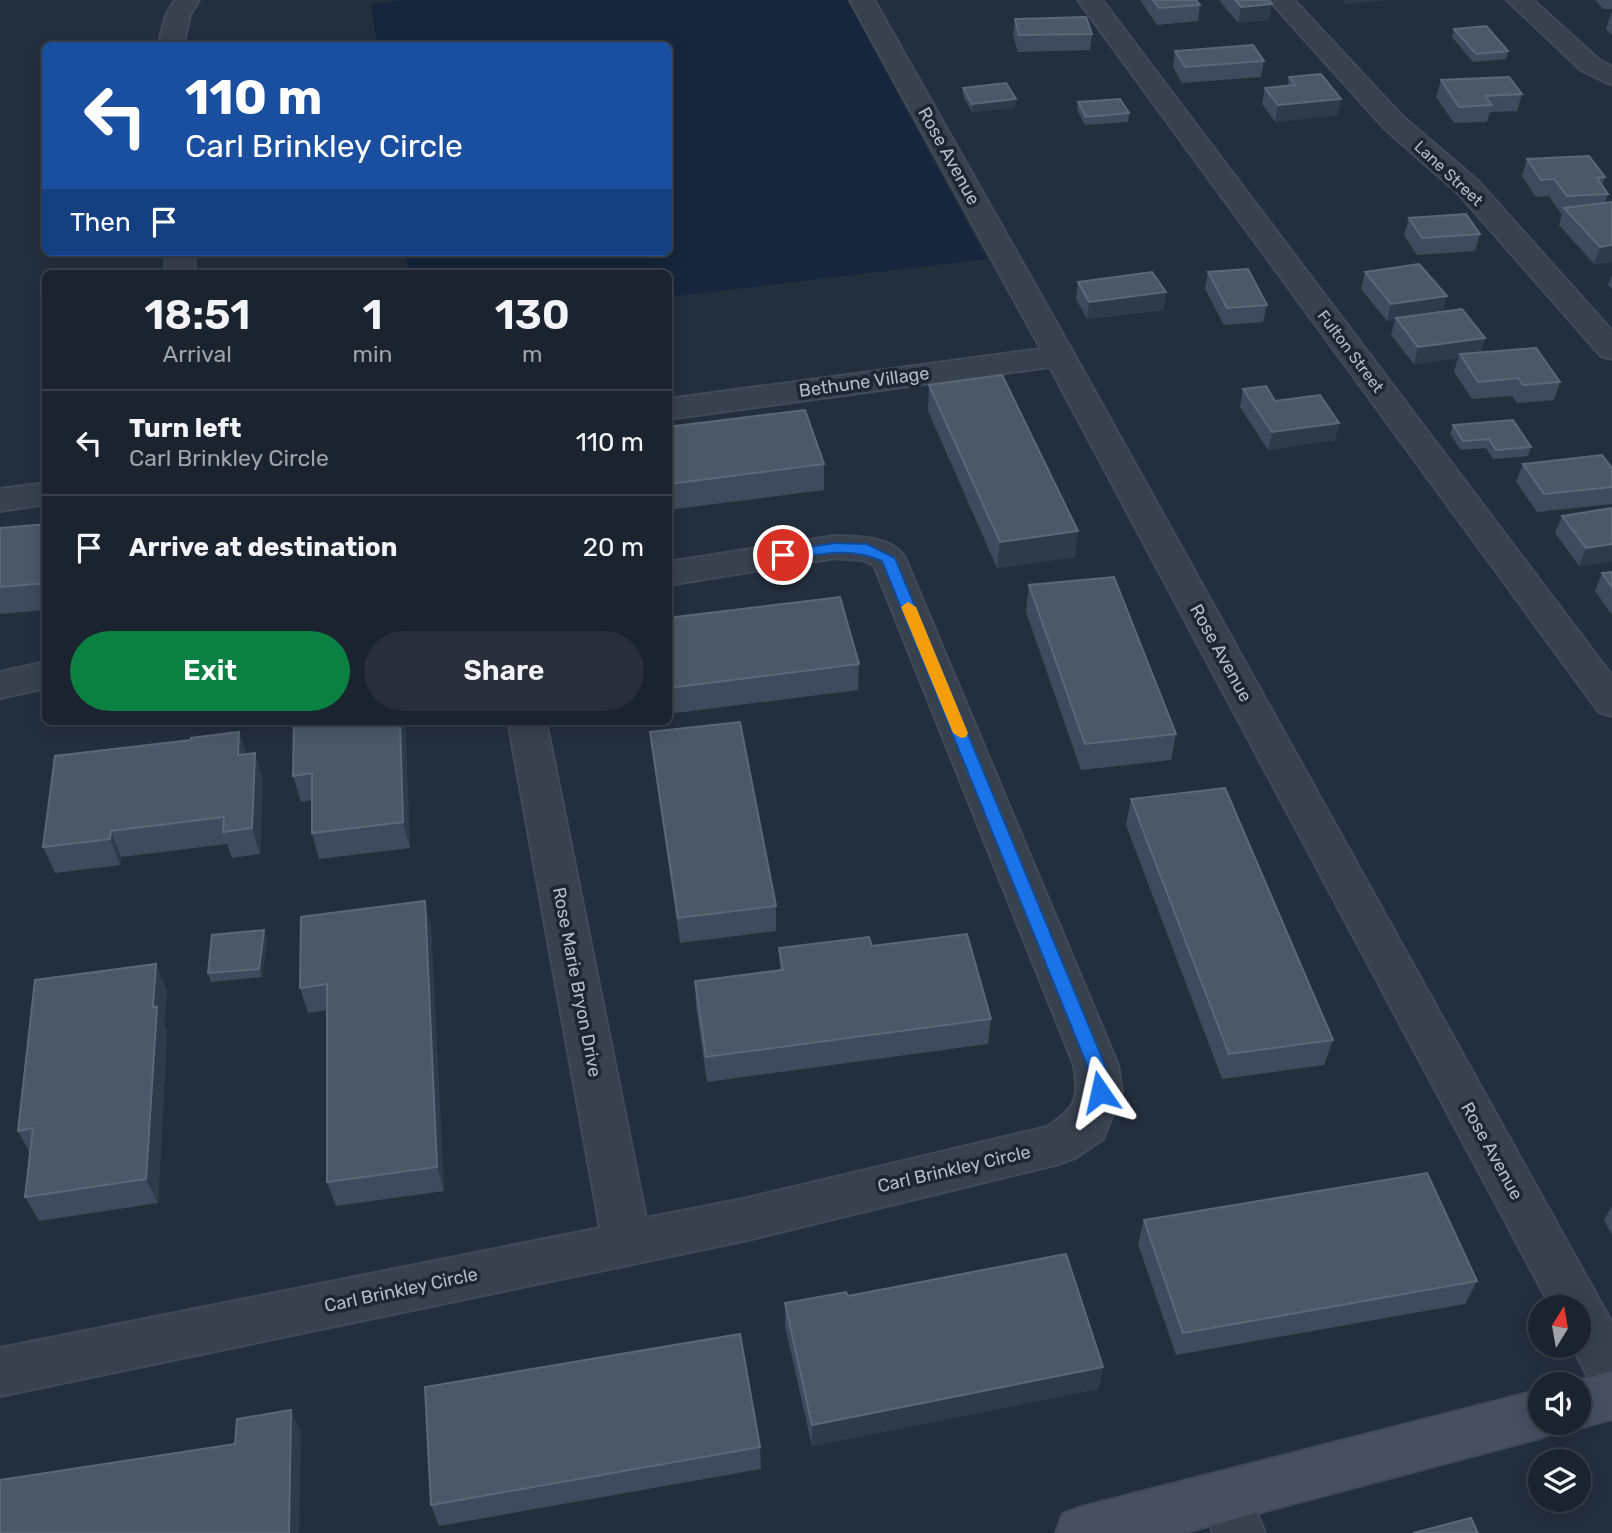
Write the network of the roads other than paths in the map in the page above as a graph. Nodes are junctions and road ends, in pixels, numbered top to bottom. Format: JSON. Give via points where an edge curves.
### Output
{"nodes":[{"id":1,"x":187,"y":0,"type":"edge"},
{"id":2,"x":862,"y":0,"type":"edge"},
{"id":3,"x":1090,"y":0,"type":"edge"},
{"id":4,"x":1281,"y":0,"type":"edge"},
{"id":5,"x":1519,"y":0,"type":"edge"},
{"id":6,"x":171,"y":42,"type":"edge"},
{"id":7,"x":1612,"y":78,"type":"edge"},
{"id":8,"x":1612,"y":350,"type":"edge"},
{"id":9,"x":1060,"y":356,"type":"junction"},
{"id":10,"x":672,"y":408,"type":"edge"},
{"id":11,"x":42,"y":494,"type":"edge"},
{"id":12,"x":0,"y":500,"type":"edge"},
{"id":13,"x":672,"y":573,"type":"edge"},
{"id":14,"x":42,"y":676,"type":"edge"},
{"id":15,"x":0,"y":685,"type":"edge"},
{"id":16,"x":1612,"y":703,"type":"edge"},
{"id":17,"x":528,"y":725,"type":"edge"},
{"id":18,"x":627,"y":1243,"type":"junction"},
{"id":19,"x":1571,"y":1295,"type":"edge"},
{"id":20,"x":1591,"y":1332,"type":"edge"},
{"id":21,"x":0,"y":1371,"type":"edge"},
{"id":22,"x":1612,"y":1371,"type":"edge"},
{"id":23,"x":1612,"y":1395,"type":"edge"},
{"id":24,"x":1591,"y":1401,"type":"edge"},
{"id":25,"x":1528,"y":1418,"type":"edge"},
{"id":26,"x":1232,"y":1515,"type":"edge"},
{"id":27,"x":1082,"y":1533,"type":"edge"}],
"edges":[{"from":1,"to":6,"type":"street"},
{"from":2,"to":9,"type":"street","name":"Rose Avenue"},
{"from":3,"to":16,"type":"street","name":"Fulton Street"},
{"from":4,"to":8,"type":"street","name":"Lane Street","via":[[1393,122],[1468,187]]},
{"from":5,"to":7,"type":"street","via":[[1590,65]]},
{"from":9,"to":10,"type":"street","name":"Bethune Village"},
{"from":9,"to":19,"type":"street","name":"Rose Avenue"},
{"from":11,"to":12,"type":"street"},
{"from":13,"to":18,"type":"street","name":"Carl Brinkley Circle","via":[[835,547],[867,549],[888,558],[1096,1065],[1100,1092],[1087,1125],[1059,1144]]},
{"from":14,"to":15,"type":"street"},
{"from":17,"to":18,"type":"street","name":"Rose Marie Bryon Drive"},
{"from":18,"to":21,"type":"street","name":"Carl Brinkley Circle"},
{"from":20,"to":22,"type":"street","name":"Rose Avenue"},
{"from":23,"to":24,"type":"street"},
{"from":25,"to":26,"type":"street"},
{"from":26,"to":27,"type":"street"}]}
